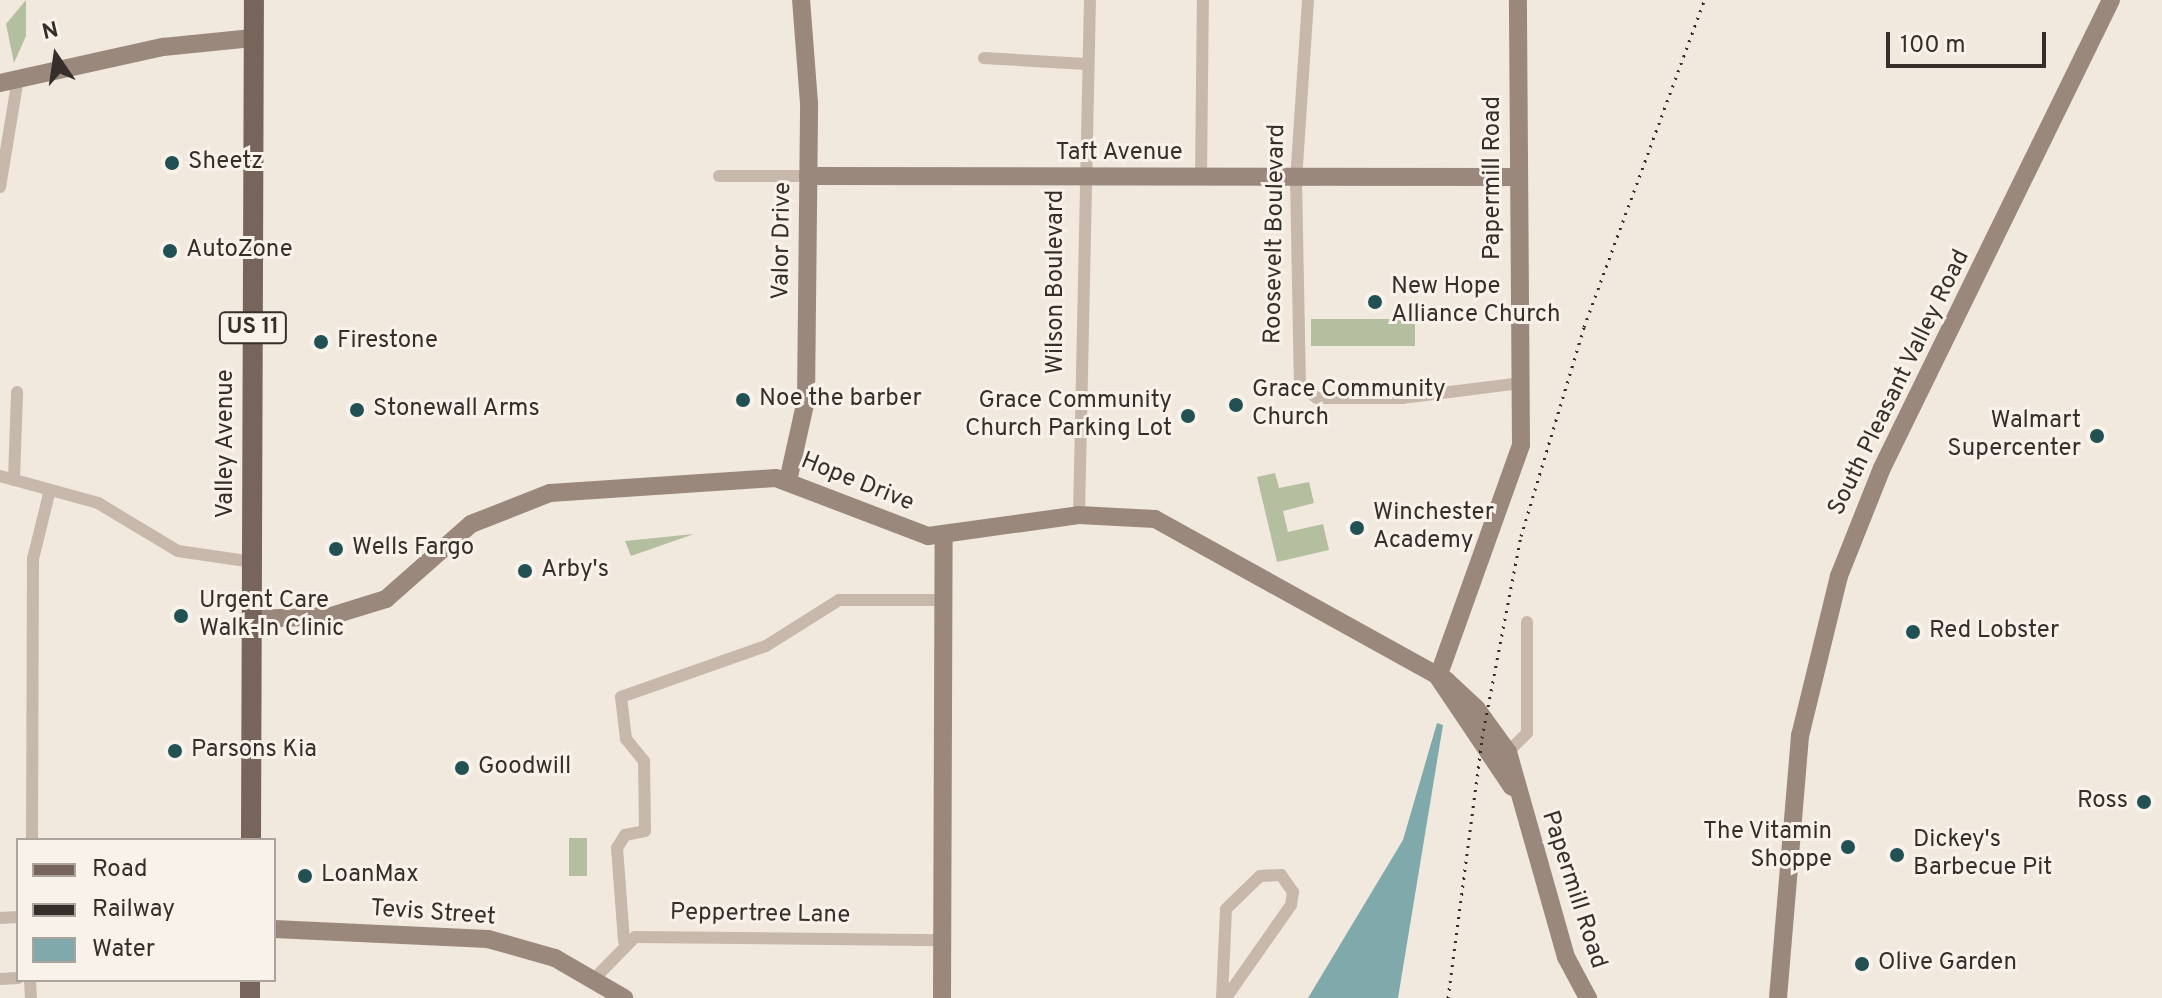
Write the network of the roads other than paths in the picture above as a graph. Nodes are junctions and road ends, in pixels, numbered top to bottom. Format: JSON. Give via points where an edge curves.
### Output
{"nodes":[{"id":1,"x":254,"y":0,"type":"edge"},
{"id":2,"x":801,"y":0,"type":"edge"},
{"id":3,"x":1090,"y":0,"type":"edge"},
{"id":4,"x":1203,"y":0,"type":"edge"},
{"id":5,"x":1308,"y":0,"type":"edge"},
{"id":6,"x":1518,"y":0,"type":"edge"},
{"id":7,"x":2111,"y":0,"type":"edge"},
{"id":8,"x":253,"y":38,"type":"junction"},
{"id":9,"x":984,"y":58,"type":"dead end"},
{"id":10,"x":1086,"y":64,"type":"junction"},
{"id":11,"x":9,"y":81,"type":"edge"},
{"id":12,"x":719,"y":176,"type":"dead end"},
{"id":13,"x":808,"y":176,"type":"junction"},
{"id":14,"x":1518,"y":177,"type":"junction"},
{"id":15,"x":1081,"y":178,"type":"junction"},
{"id":16,"x":1201,"y":179,"type":"junction"},
{"id":17,"x":1296,"y":179,"type":"junction"},
{"id":18,"x":0,"y":187,"type":"edge"},
{"id":19,"x":1520,"y":383,"type":"junction"},
{"id":20,"x":17,"y":392,"type":"dead end"},
{"id":21,"x":0,"y":476,"type":"edge"},
{"id":22,"x":14,"y":480,"type":"junction"},
{"id":23,"x":788,"y":481,"type":"junction"},
{"id":24,"x":50,"y":490,"type":"junction"},
{"id":25,"x":1079,"y":515,"type":"junction"},
{"id":26,"x":944,"y":536,"type":"junction"},
{"id":27,"x":253,"y":562,"type":"junction"},
{"id":28,"x":946,"y":600,"type":"junction"},
{"id":29,"x":252,"y":619,"type":"junction"},
{"id":30,"x":1527,"y":622,"type":"dead end"},
{"id":31,"x":1438,"y":677,"type":"junction"},
{"id":32,"x":1508,"y":752,"type":"junction"},
{"id":33,"x":1517,"y":795,"type":"junction"},
{"id":34,"x":32,"y":838,"type":"edge"},
{"id":35,"x":251,"y":838,"type":"edge"},
{"id":36,"x":276,"y":929,"type":"edge"},
{"id":37,"x":944,"y":940,"type":"junction"},
{"id":38,"x":624,"y":941,"type":"junction"},
{"id":39,"x":595,"y":978,"type":"junction"},
{"id":40,"x":624,"y":998,"type":"edge"},
{"id":41,"x":942,"y":998,"type":"edge"},
{"id":42,"x":1224,"y":998,"type":"edge"},
{"id":43,"x":1588,"y":998,"type":"edge"},
{"id":44,"x":1778,"y":998,"type":"edge"}],
"edges":[{"from":1,"to":8,"type":"main road","name":"Valley Avenue","number":"US 11"},
{"from":2,"to":13,"type":"street","name":"Valor Drive"},
{"from":3,"to":10,"type":"street","name":"Wilson Boulevard"},
{"from":4,"to":16,"type":"street"},
{"from":5,"to":17,"type":"street","name":"Roosevelt Boulevard"},
{"from":6,"to":14,"type":"street","name":"Papermill Road"},
{"from":7,"to":44,"type":"street","name":"South Pleasant Valley Road","via":[[1882,468],[1839,576],[1800,736]]},
{"from":8,"to":11,"type":"street","via":[[163,47]]},
{"from":8,"to":27,"type":"main road","name":"Valley Avenue","number":"US 11"},
{"from":9,"to":10,"type":"street"},
{"from":10,"to":15,"type":"street","name":"Wilson Boulevard"},
{"from":11,"to":18,"type":"street"},
{"from":12,"to":13,"type":"street","name":"Taft Avenue"},
{"from":13,"to":15,"type":"street","name":"Taft Avenue"},
{"from":13,"to":23,"type":"street","name":"Valor Drive","via":[[806,400]]},
{"from":14,"to":17,"type":"street","name":"Taft Avenue"},
{"from":14,"to":19,"type":"street","name":"Papermill Road"},
{"from":15,"to":16,"type":"street","name":"Taft Avenue"},
{"from":15,"to":25,"type":"street","name":"Wilson Boulevard"},
{"from":16,"to":17,"type":"street","name":"Taft Avenue"},
{"from":17,"to":19,"type":"street","name":"Roosevelt Boulevard","via":[[1297,376],[1304,392],[1416,398]]},
{"from":19,"to":31,"type":"street","name":"Papermill Road","via":[[1518,464]]},
{"from":20,"to":22,"type":"street"},
{"from":21,"to":22,"type":"street"},
{"from":22,"to":24,"type":"street"},
{"from":23,"to":26,"type":"street","name":"Hope Drive","via":[[870,518]]},
{"from":23,"to":29,"type":"street","name":"Hope Drive","via":[[751,477],[533,497],[471,524],[386,599],[331,616]]},
{"from":24,"to":27,"type":"street","via":[[98,503],[178,551]]},
{"from":24,"to":34,"type":"street","via":[[33,559]]},
{"from":25,"to":26,"type":"street","name":"Hope Drive"},
{"from":25,"to":31,"type":"street","name":"Hope Drive","via":[[1155,519],[1181,529]]},
{"from":26,"to":28,"type":"street"},
{"from":27,"to":29,"type":"main road","name":"Valley Avenue","number":"US 11"},
{"from":28,"to":37,"type":"street"},
{"from":28,"to":38,"type":"street","via":[[839,600],[766,646],[621,697],[626,739],[644,761],[645,803],[645,831],[625,835],[617,848]]},
{"from":29,"to":35,"type":"main road","name":"Valley Avenue","number":"US 11"},
{"from":30,"to":32,"type":"street","via":[[1527,733]]},
{"from":31,"to":32,"type":"street","name":"Papermill Road","via":[[1461,691]]},
{"from":31,"to":33,"type":"street","name":"Papermill Road"},
{"from":32,"to":33,"type":"street","name":"Papermill Road"},
{"from":33,"to":43,"type":"street","name":"Papermill Road","via":[[1566,957]]},
{"from":36,"to":39,"type":"street","name":"Tevis Street","via":[[488,939]]},
{"from":37,"to":38,"type":"street","name":"Peppertree Lane"},
{"from":37,"to":41,"type":"street"},
{"from":38,"to":39,"type":"street"},
{"from":39,"to":40,"type":"street","name":"Tevis Street"},
{"from":42,"to":42,"type":"street","via":[[1291,905],[1293,892],[1281,875],[1260,876],[1226,909]]}]}
